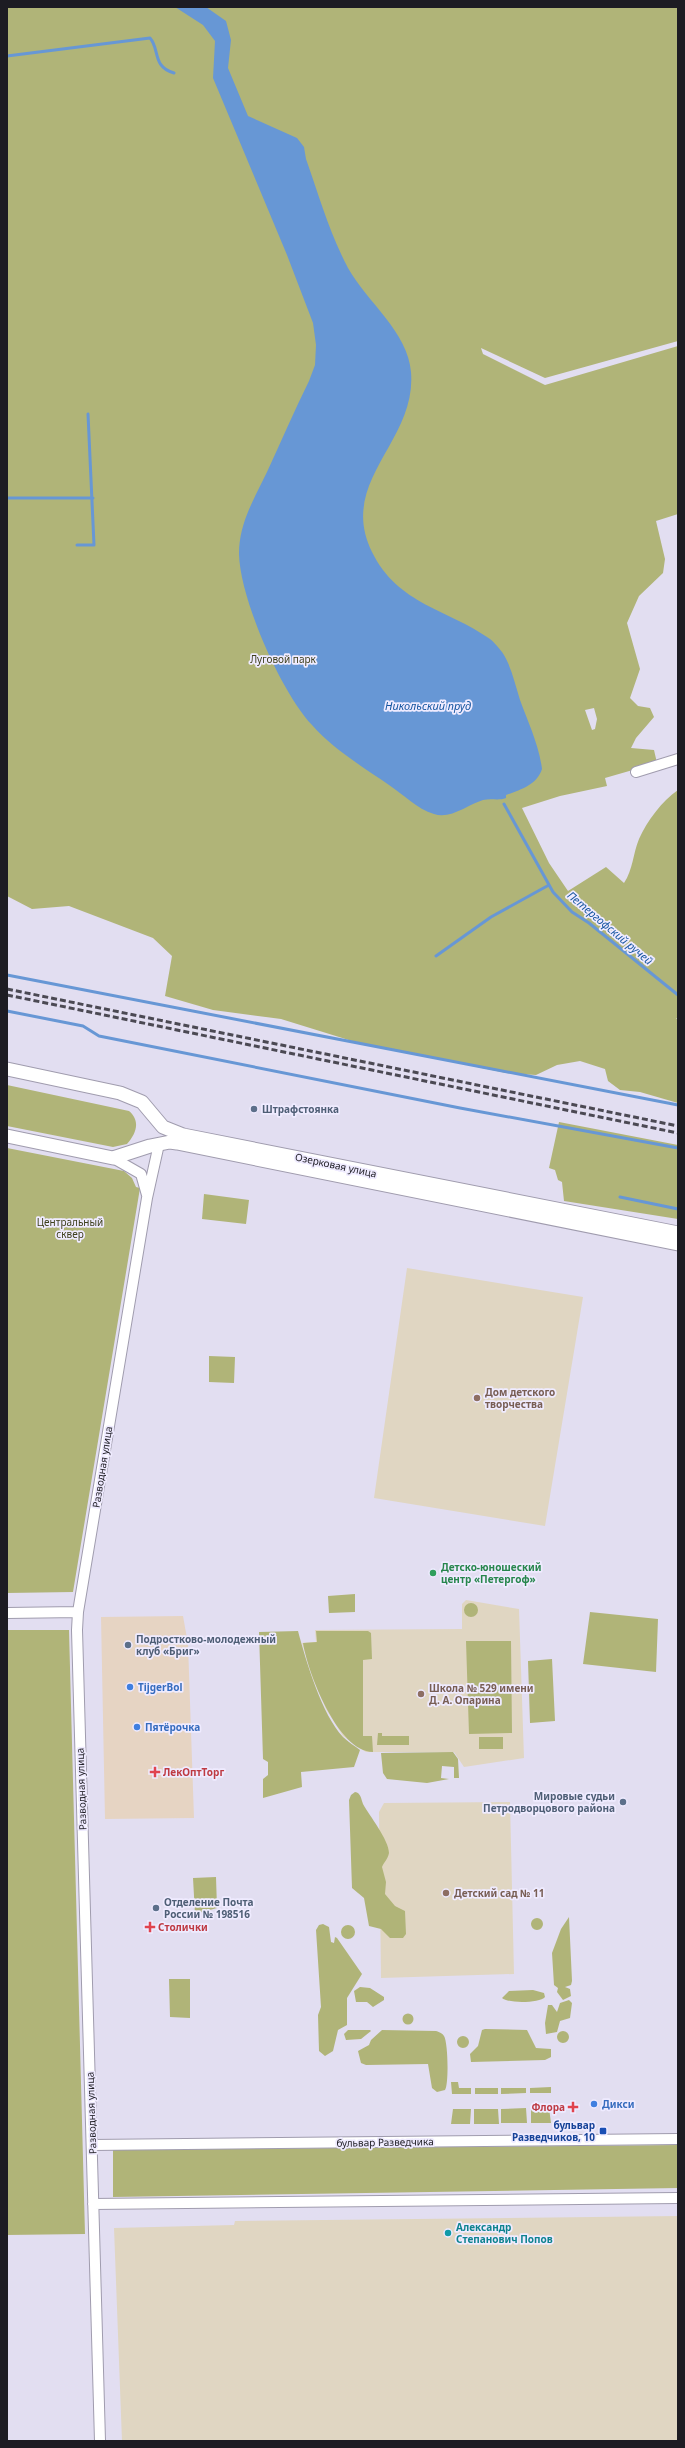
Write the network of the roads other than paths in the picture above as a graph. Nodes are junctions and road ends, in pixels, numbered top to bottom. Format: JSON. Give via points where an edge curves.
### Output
{"nodes":[{"id":1,"x":678,"y":760,"type":"edge"},
{"id":2,"x":636,"y":772,"type":"dead end"},
{"id":3,"x":7,"y":1069,"type":"edge"},
{"id":4,"x":163,"y":1127,"type":"junction"},
{"id":5,"x":7,"y":1136,"type":"edge"},
{"id":6,"x":159,"y":1144,"type":"junction"},
{"id":7,"x":113,"y":1158,"type":"junction"},
{"id":8,"x":147,"y":1198,"type":"junction"},
{"id":9,"x":678,"y":1233,"type":"edge"},
{"id":10,"x":678,"y":1244,"type":"edge"},
{"id":11,"x":78,"y":1612,"type":"junction"},
{"id":12,"x":7,"y":1613,"type":"edge"},
{"id":13,"x":678,"y":2138,"type":"edge"},
{"id":14,"x":92,"y":2145,"type":"junction"},
{"id":15,"x":678,"y":2198,"type":"edge"},
{"id":16,"x":93,"y":2204,"type":"junction"},
{"id":17,"x":100,"y":2441,"type":"edge"}],
"edges":[{"from":1,"to":2,"type":"street"},
{"from":3,"to":4,"type":"street","name":"Озерковая улица","via":[[135,1098],[148,1108]]},
{"from":4,"to":6,"type":"street"},
{"from":4,"to":9,"type":"street","name":"Озерковая улица","via":[[183,1135]]},
{"from":5,"to":7,"type":"street","name":"Озерковая улица"},
{"from":6,"to":7,"type":"street","name":"Озерковая улица"},
{"from":6,"to":8,"type":"street","name":"Разводная улица"},
{"from":6,"to":10,"type":"street","name":"Озерковая улица","via":[[177,1143]]},
{"from":7,"to":8,"type":"street","name":"Озерковая улица","via":[[141,1174]]},
{"from":8,"to":11,"type":"street","name":"Разводная улица"},
{"from":11,"to":12,"type":"street"},
{"from":11,"to":14,"type":"street","name":"Разводная улица"},
{"from":13,"to":14,"type":"street","name":"бульвар Разведчика"},
{"from":14,"to":16,"type":"street","name":"Разводная улица"},
{"from":15,"to":16,"type":"street"},
{"from":16,"to":17,"type":"street","name":"Разводная улица"}]}
